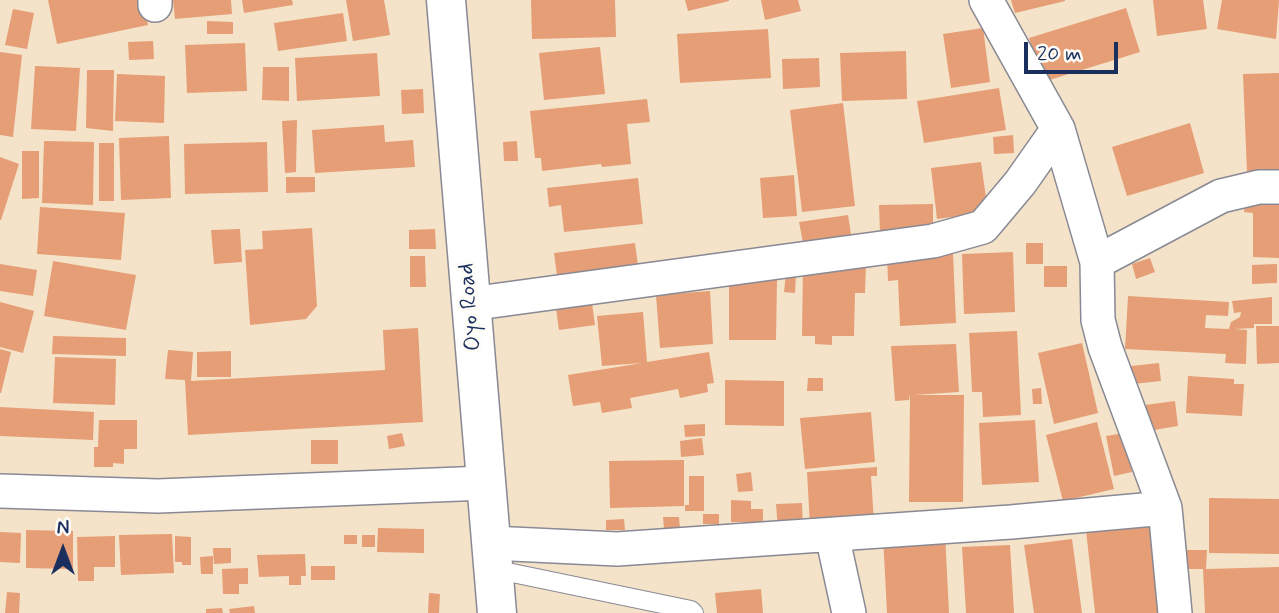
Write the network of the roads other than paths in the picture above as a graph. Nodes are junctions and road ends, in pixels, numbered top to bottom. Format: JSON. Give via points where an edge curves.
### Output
{"nodes":[{"id":1,"x":446,"y":0,"type":"edge"},
{"id":2,"x":986,"y":0,"type":"edge"},
{"id":3,"x":1058,"y":129,"type":"junction"},
{"id":4,"x":1279,"y":187,"type":"edge"},
{"id":5,"x":1097,"y":262,"type":"junction"},
{"id":6,"x":470,"y":304,"type":"junction"},
{"id":7,"x":485,"y":483,"type":"junction"},
{"id":8,"x":0,"y":491,"type":"edge"},
{"id":9,"x":1165,"y":508,"type":"junction"},
{"id":10,"x":832,"y":535,"type":"junction"},
{"id":11,"x":492,"y":556,"type":"junction"},
{"id":12,"x":627,"y":605,"type":"edge"},
{"id":13,"x":497,"y":613,"type":"edge"},
{"id":14,"x":694,"y":613,"type":"edge"},
{"id":15,"x":849,"y":613,"type":"edge"},
{"id":16,"x":1175,"y":613,"type":"edge"}],
"edges":[{"from":1,"to":6,"type":"highway","name":"Oyo Road"},
{"from":2,"to":3,"type":"street"},
{"from":3,"to":5,"type":"street"},
{"from":3,"to":6,"type":"street","via":[[983,227],[933,241]]},
{"from":4,"to":5,"type":"street","via":[[1221,196]]},
{"from":5,"to":9,"type":"street","via":[[1098,320],[1105,347]]},
{"from":6,"to":7,"type":"highway","name":"Oyo Road"},
{"from":7,"to":8,"type":"street","via":[[158,496]]},
{"from":7,"to":11,"type":"highway","name":"Oyo Road"},
{"from":9,"to":10,"type":"street"},
{"from":9,"to":16,"type":"street"},
{"from":10,"to":11,"type":"street"},
{"from":10,"to":15,"type":"street"},
{"from":11,"to":12,"type":"lane"},
{"from":11,"to":13,"type":"highway","name":"Oyo Road"},
{"from":12,"to":14,"type":"lane"}]}
